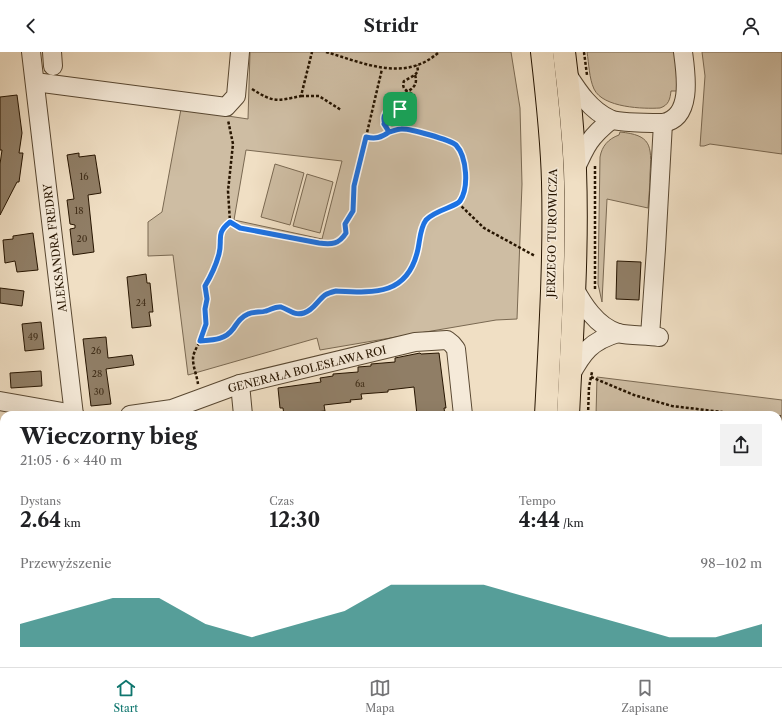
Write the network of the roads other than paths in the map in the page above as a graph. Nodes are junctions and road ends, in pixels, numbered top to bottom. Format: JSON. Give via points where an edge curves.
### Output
{"nodes":[{"id":1,"x":31,"y":52,"type":"edge"},
{"id":2,"x":240,"y":52,"type":"edge"},
{"id":3,"x":542,"y":52,"type":"edge"},
{"id":4,"x":682,"y":52,"type":"edge"},
{"id":5,"x":565,"y":63,"type":"edge"},
{"id":6,"x":35,"y":82,"type":"junction"},
{"id":7,"x":611,"y":120,"type":"junction"},
{"id":8,"x":663,"y":123,"type":"junction"},
{"id":9,"x":585,"y":166,"type":"junction"},
{"id":10,"x":574,"y":286,"type":"junction"},
{"id":11,"x":618,"y":332,"type":"junction"},
{"id":12,"x":580,"y":377,"type":"junction"},
{"id":13,"x":240,"y":384,"type":"junction"},
{"id":14,"x":0,"y":401,"type":"edge"},
{"id":15,"x":53,"y":411,"type":"edge"},
{"id":16,"x":74,"y":411,"type":"edge"},
{"id":17,"x":158,"y":411,"type":"edge"},
{"id":18,"x":243,"y":411,"type":"edge"},
{"id":19,"x":463,"y":411,"type":"edge"},
{"id":20,"x":546,"y":411,"type":"edge"},
{"id":21,"x":569,"y":411,"type":"edge"}],
"edges":[{"from":1,"to":6,"type":"street","name":"ALEKSANDRA FREDRY"},
{"from":2,"to":6,"type":"street","via":[[236,96],[226,107]]},
{"from":3,"to":20,"type":"main road","name":"JERZEGO TUROWICZA","via":[[553,183]]},
{"from":4,"to":8,"type":"street","via":[[686,77],[683,107],[677,117]]},
{"from":5,"to":7,"type":"street","via":[[581,96]]},
{"from":5,"to":9,"type":"main road","name":"JERZEGO TUROWICZA"},
{"from":6,"to":16,"type":"street","name":"ALEKSANDRA FREDRY"},
{"from":7,"to":8,"type":"street"},
{"from":7,"to":9,"type":"street","via":[[592,136],[584,147]]},
{"from":8,"to":11,"type":"street","via":[[654,336]]},
{"from":9,"to":10,"type":"main road","name":"JERZEGO TUROWICZA"},
{"from":10,"to":11,"type":"street","via":[[588,311]]},
{"from":10,"to":12,"type":"main road","name":"JERZEGO TUROWICZA"},
{"from":11,"to":12,"type":"street","via":[[596,342],[586,351],[578,362]]},
{"from":12,"to":21,"type":"main road","name":"JERZEGO TUROWICZA"},
{"from":13,"to":17,"type":"street","name":"GENERAŁA BOLESŁAWA ROI","via":[[172,409]]},
{"from":13,"to":18,"type":"street"},
{"from":13,"to":19,"type":"street","name":"GENERAŁA BOLESŁAWA ROI","via":[[415,342],[446,340],[456,349]]},
{"from":14,"to":15,"type":"street"}]}
